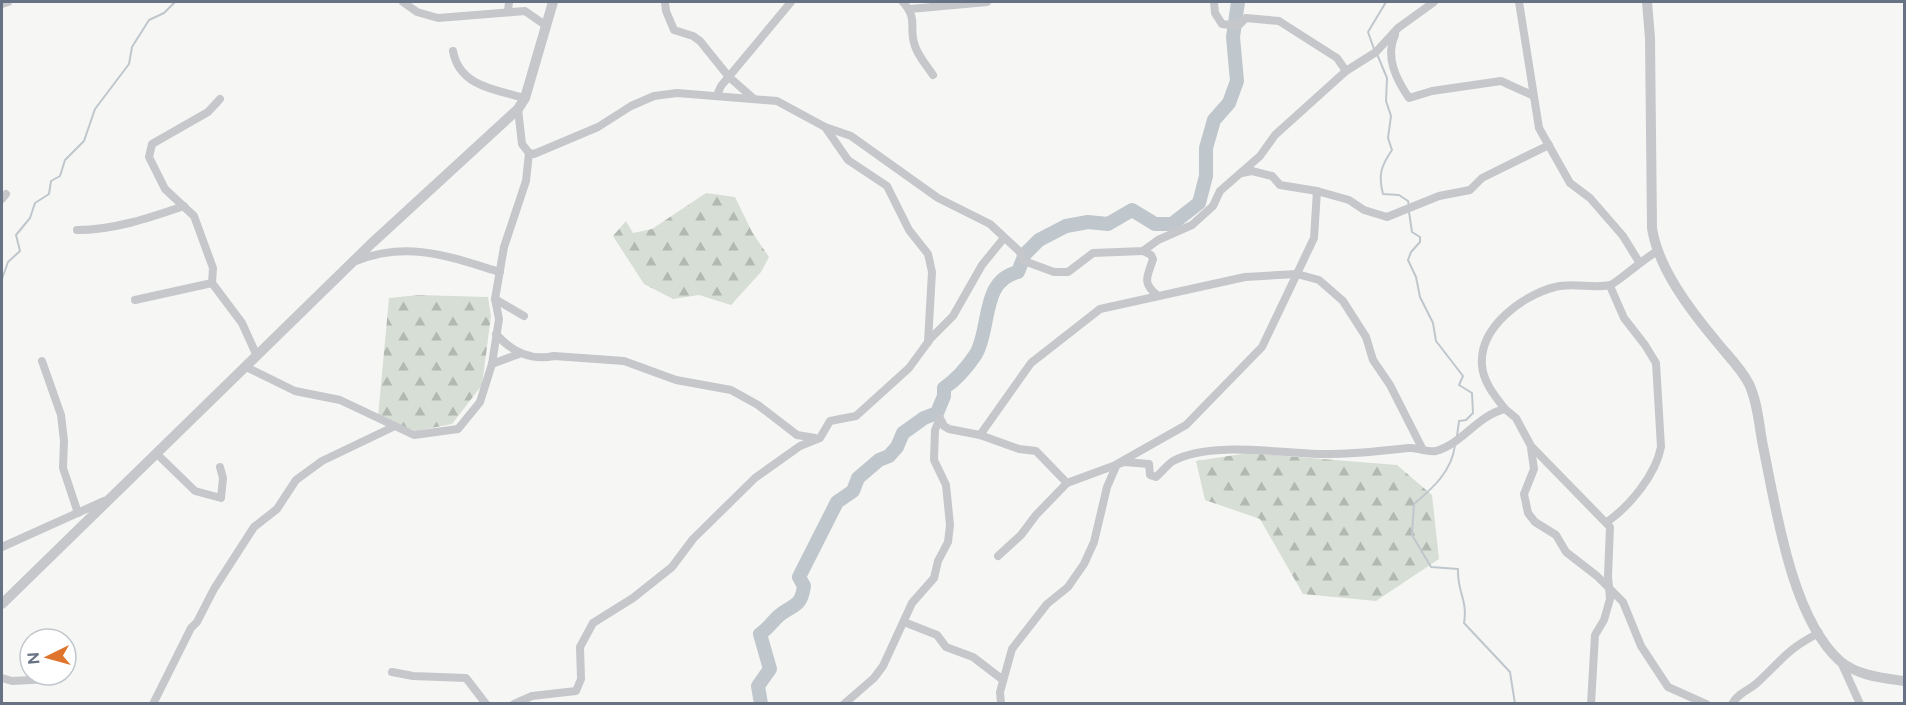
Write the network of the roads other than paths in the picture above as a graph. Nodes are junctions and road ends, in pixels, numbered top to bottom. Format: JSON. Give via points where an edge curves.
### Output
{"nodes":[{"id":1,"x":8,"y":2,"type":"edge"},
{"id":2,"x":404,"y":2,"type":"edge"},
{"id":3,"x":509,"y":2,"type":"edge"},
{"id":4,"x":553,"y":2,"type":"edge"},
{"id":5,"x":665,"y":2,"type":"edge"},
{"id":6,"x":791,"y":2,"type":"edge"},
{"id":7,"x":903,"y":2,"type":"edge"},
{"id":8,"x":987,"y":2,"type":"edge"},
{"id":9,"x":1214,"y":2,"type":"edge"},
{"id":10,"x":1434,"y":2,"type":"edge"},
{"id":11,"x":1519,"y":2,"type":"edge"},
{"id":12,"x":1647,"y":2,"type":"edge"},
{"id":13,"x":2,"y":4,"type":"edge"},
{"id":14,"x":910,"y":9,"type":"junction"},
{"id":15,"x":508,"y":11,"type":"junction"},
{"id":16,"x":545,"y":25,"type":"junction"},
{"id":17,"x":1398,"y":28,"type":"junction"},
{"id":18,"x":453,"y":51,"type":"dead end"},
{"id":19,"x":1346,"y":71,"type":"junction"},
{"id":20,"x":933,"y":75,"type":"dead end"},
{"id":21,"x":729,"y":77,"type":"junction"},
{"id":22,"x":717,"y":95,"type":"junction"},
{"id":23,"x":1532,"y":95,"type":"junction"},
{"id":24,"x":525,"y":98,"type":"junction"},
{"id":25,"x":754,"y":98,"type":"junction"},
{"id":26,"x":220,"y":99,"type":"dead end"},
{"id":27,"x":518,"y":109,"type":"junction"},
{"id":28,"x":825,"y":127,"type":"junction"},
{"id":29,"x":1549,"y":145,"type":"junction"},
{"id":30,"x":529,"y":153,"type":"junction"},
{"id":31,"x":1241,"y":173,"type":"junction"},
{"id":32,"x":1317,"y":191,"type":"junction"},
{"id":33,"x":184,"y":206,"type":"junction"},
{"id":34,"x":77,"y":230,"type":"dead end"},
{"id":35,"x":1004,"y":238,"type":"junction"},
{"id":36,"x":1143,"y":251,"type":"junction"},
{"id":37,"x":1658,"y":251,"type":"junction"},
{"id":38,"x":1639,"y":262,"type":"junction"},
{"id":39,"x":352,"y":263,"type":"junction"},
{"id":40,"x":500,"y":272,"type":"junction"},
{"id":41,"x":1297,"y":274,"type":"junction"},
{"id":42,"x":212,"y":283,"type":"junction"},
{"id":43,"x":1610,"y":285,"type":"junction"},
{"id":44,"x":1157,"y":295,"type":"junction"},
{"id":45,"x":495,"y":299,"type":"junction"},
{"id":46,"x":135,"y":300,"type":"dead end"},
{"id":47,"x":524,"y":315,"type":"dead end"},
{"id":48,"x":496,"y":334,"type":"junction"},
{"id":49,"x":927,"y":344,"type":"junction"},
{"id":50,"x":519,"y":354,"type":"junction"},
{"id":51,"x":256,"y":356,"type":"junction"},
{"id":52,"x":42,"y":361,"type":"dead end"},
{"id":53,"x":492,"y":364,"type":"junction"},
{"id":54,"x":246,"y":367,"type":"junction"},
{"id":55,"x":1505,"y":409,"type":"junction"},
{"id":56,"x":393,"y":427,"type":"junction"},
{"id":57,"x":980,"y":435,"type":"junction"},
{"id":58,"x":820,"y":438,"type":"junction"},
{"id":59,"x":1531,"y":446,"type":"junction"},
{"id":60,"x":1423,"y":450,"type":"junction"},
{"id":61,"x":157,"y":454,"type":"junction"},
{"id":62,"x":1117,"y":464,"type":"junction"},
{"id":63,"x":220,"y":467,"type":"dead end"},
{"id":64,"x":1067,"y":483,"type":"junction"},
{"id":65,"x":111,"y":498,"type":"junction"},
{"id":66,"x":78,"y":513,"type":"junction"},
{"id":67,"x":1607,"y":522,"type":"junction"},
{"id":68,"x":2,"y":547,"type":"edge"},
{"id":69,"x":998,"y":556,"type":"dead end"},
{"id":70,"x":1609,"y":588,"type":"junction"},
{"id":71,"x":2,"y":604,"type":"edge"},
{"id":72,"x":904,"y":622,"type":"junction"},
{"id":73,"x":1819,"y":633,"type":"junction"},
{"id":74,"x":1841,"y":662,"type":"junction"},
{"id":75,"x":392,"y":672,"type":"dead end"},
{"id":76,"x":2,"y":678,"type":"edge"},
{"id":77,"x":1003,"y":680,"type":"junction"},
{"id":78,"x":18,"y":681,"type":"edge"},
{"id":79,"x":1905,"y":681,"type":"edge"},
{"id":80,"x":153,"y":704,"type":"edge"},
{"id":81,"x":486,"y":704,"type":"edge"},
{"id":82,"x":514,"y":704,"type":"edge"},
{"id":83,"x":844,"y":704,"type":"edge"},
{"id":84,"x":1001,"y":704,"type":"edge"},
{"id":85,"x":1591,"y":704,"type":"edge"},
{"id":86,"x":1706,"y":704,"type":"edge"},
{"id":87,"x":1732,"y":704,"type":"edge"},
{"id":88,"x":1860,"y":704,"type":"edge"}],
"edges":[{"from":1,"to":13,"type":"street"},
{"from":2,"to":15,"type":"street","via":[[417,12],[438,18]]},
{"from":3,"to":15,"type":"street"},
{"from":4,"to":16,"type":"street"},
{"from":5,"to":21,"type":"street","via":[[674,30],[700,41]]},
{"from":6,"to":21,"type":"street"},
{"from":7,"to":14,"type":"street"},
{"from":8,"to":14,"type":"street"},
{"from":9,"to":19,"type":"street","via":[[1222,24],[1238,26],[1246,18],[1279,21],[1337,58]]},
{"from":10,"to":17,"type":"street"},
{"from":11,"to":23,"type":"street"},
{"from":12,"to":37,"type":"street","via":[[1652,228]]},
{"from":14,"to":20,"type":"street","via":[[915,46]]},
{"from":15,"to":16,"type":"street","via":[[525,11]]},
{"from":16,"to":24,"type":"street"},
{"from":17,"to":19,"type":"street","via":[[1376,52]]},
{"from":17,"to":23,"type":"street","via":[[1392,41],[1392,67],[1409,98],[1501,81]]},
{"from":18,"to":24,"type":"street","via":[[454,60],[475,84]]},
{"from":19,"to":31,"type":"street","via":[[1275,135]]},
{"from":21,"to":22,"type":"street"},
{"from":21,"to":25,"type":"street"},
{"from":22,"to":25,"type":"street"},
{"from":22,"to":30,"type":"street","via":[[654,96],[556,147]]},
{"from":23,"to":29,"type":"street","via":[[1539,128]]},
{"from":24,"to":27,"type":"street"},
{"from":25,"to":28,"type":"street","via":[[777,101]]},
{"from":26,"to":33,"type":"street","via":[[208,112],[152,144],[149,156],[165,189]]},
{"from":27,"to":30,"type":"street","via":[[522,144]]},
{"from":27,"to":39,"type":"street"},
{"from":28,"to":35,"type":"street","via":[[851,136],[938,198],[973,214]]},
{"from":28,"to":49,"type":"street","via":[[848,160],[887,186],[909,230],[928,254],[932,272]]},
{"from":29,"to":32,"type":"street","via":[[1482,178],[1470,190],[1439,195],[1387,217]]},
{"from":29,"to":38,"type":"street","via":[[1570,183],[1590,198]]},
{"from":30,"to":40,"type":"street","via":[[526,181],[504,247]]},
{"from":31,"to":32,"type":"street","via":[[1262,173],[1280,184]]},
{"from":31,"to":36,"type":"street","via":[[1192,225]]},
{"from":32,"to":41,"type":"street","via":[[1314,238]]},
{"from":33,"to":34,"type":"street","via":[[141,221]]},
{"from":33,"to":42,"type":"street","via":[[194,216],[213,268]]},
{"from":35,"to":36,"type":"street","via":[[1024,261],[1054,272],[1068,272],[1092,254]]},
{"from":35,"to":49,"type":"street","via":[[982,265],[952,316]]},
{"from":36,"to":44,"type":"street","via":[[1153,259],[1146,280],[1147,287]]},
{"from":37,"to":38,"type":"street"},
{"from":37,"to":73,"type":"street","via":[[1702,325],[1738,368],[1752,392],[1782,542]]},
{"from":38,"to":43,"type":"street"},
{"from":39,"to":40,"type":"street","via":[[383,251],[429,251]]},
{"from":39,"to":51,"type":"street"},
{"from":40,"to":45,"type":"street"},
{"from":41,"to":44,"type":"street","via":[[1245,277]]},
{"from":41,"to":60,"type":"street","via":[[1319,280],[1343,300],[1366,336],[1373,360]]},
{"from":41,"to":62,"type":"street","via":[[1258,352],[1186,425]]},
{"from":42,"to":46,"type":"street"},
{"from":42,"to":51,"type":"street","via":[[242,324]]},
{"from":43,"to":55,"type":"street","via":[[1544,290],[1498,322],[1485,346],[1482,364],[1488,386]]},
{"from":43,"to":67,"type":"street","via":[[1624,318],[1656,363],[1661,447],[1659,459],[1640,490],[1625,510]]},
{"from":44,"to":57,"type":"street","via":[[1100,309],[1079,324],[1031,363]]},
{"from":45,"to":47,"type":"street"},
{"from":45,"to":48,"type":"street","via":[[499,319]]},
{"from":48,"to":50,"type":"street"},
{"from":48,"to":53,"type":"street"},
{"from":49,"to":58,"type":"street","via":[[909,368],[856,416],[830,421]]},
{"from":50,"to":53,"type":"street"},
{"from":50,"to":58,"type":"street","via":[[624,361],[675,380],[731,390],[797,435]]},
{"from":51,"to":54,"type":"street"},
{"from":52,"to":66,"type":"street","via":[[61,415],[63,468]]},
{"from":53,"to":56,"type":"street","via":[[480,402],[458,429],[414,435]]},
{"from":54,"to":56,"type":"street","via":[[295,391],[340,400]]},
{"from":54,"to":61,"type":"street"},
{"from":55,"to":59,"type":"street","via":[[1516,418]]},
{"from":55,"to":60,"type":"street","via":[[1490,412],[1437,451]]},
{"from":56,"to":80,"type":"street","via":[[312,468],[296,480],[277,509],[254,527],[190,628]]},
{"from":57,"to":64,"type":"street","via":[[1018,449],[1036,451]]},
{"from":57,"to":72,"type":"street","via":[[949,429],[940,418],[935,430],[934,460],[946,485],[948,542],[934,578],[912,603]]},
{"from":58,"to":82,"type":"street","via":[[800,446],[755,478],[693,539],[672,567],[614,612],[593,623],[580,647],[581,679],[576,691],[532,696]]},
{"from":59,"to":67,"type":"street"},
{"from":59,"to":70,"type":"street","via":[[1534,469],[1524,494],[1528,513]]},
{"from":60,"to":62,"type":"street","via":[[1412,447],[1371,453],[1316,454],[1222,451],[1174,461],[1156,477],[1150,475],[1149,464]]},
{"from":61,"to":63,"type":"street","via":[[195,491],[220,498]]},
{"from":61,"to":65,"type":"street"},
{"from":62,"to":64,"type":"street"},
{"from":62,"to":77,"type":"street","via":[[1084,564],[1068,587],[1047,604],[1016,642]]},
{"from":64,"to":69,"type":"street"},
{"from":65,"to":66,"type":"street"},
{"from":65,"to":71,"type":"street"},
{"from":66,"to":68,"type":"street"},
{"from":67,"to":70,"type":"street","via":[[1611,531]]},
{"from":70,"to":85,"type":"street","via":[[1604,620],[1595,635]]},
{"from":70,"to":86,"type":"street","via":[[1623,602],[1641,646],[1668,687]]},
{"from":72,"to":77,"type":"street","via":[[937,635],[946,647],[972,657]]},
{"from":72,"to":83,"type":"street","via":[[873,678]]},
{"from":73,"to":74,"type":"street"},
{"from":73,"to":87,"type":"street","via":[[1797,644],[1755,685],[1738,694]]},
{"from":74,"to":79,"type":"street","via":[[1861,672]]},
{"from":74,"to":88,"type":"street"},
{"from":75,"to":81,"type":"street","via":[[466,678]]},
{"from":76,"to":78,"type":"street"},
{"from":77,"to":84,"type":"street"}]}
